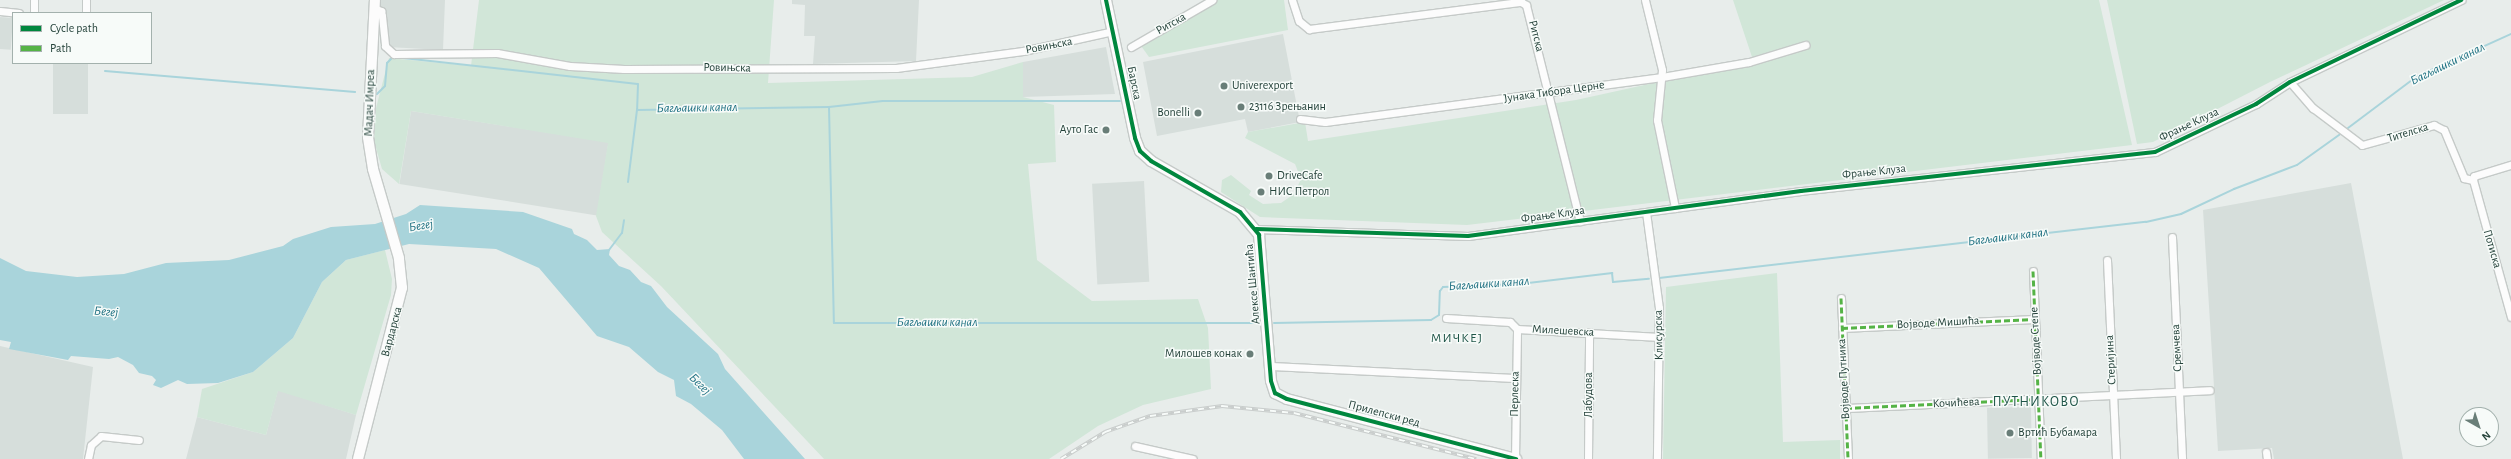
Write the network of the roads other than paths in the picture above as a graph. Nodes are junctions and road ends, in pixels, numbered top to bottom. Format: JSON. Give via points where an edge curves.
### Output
{"nodes":[{"id":1,"x":34,"y":0,"type":"edge"},
{"id":2,"x":86,"y":0,"type":"edge"},
{"id":3,"x":1106,"y":0,"type":"edge"},
{"id":4,"x":1212,"y":0,"type":"edge"},
{"id":5,"x":1292,"y":0,"type":"edge"},
{"id":6,"x":1645,"y":0,"type":"edge"},
{"id":7,"x":2461,"y":0,"type":"edge"},
{"id":8,"x":375,"y":4,"type":"edge"},
{"id":9,"x":0,"y":11,"type":"edge"},
{"id":10,"x":12,"y":12,"type":"edge"},
{"id":11,"x":34,"y":12,"type":"edge"},
{"id":12,"x":86,"y":12,"type":"edge"},
{"id":13,"x":1113,"y":31,"type":"junction"},
{"id":14,"x":1805,"y":44,"type":"dead end"},
{"id":15,"x":1131,"y":47,"type":"dead end"},
{"id":16,"x":1662,"y":77,"type":"junction"},
{"id":17,"x":2290,"y":82,"type":"junction"},
{"id":18,"x":1550,"y":93,"type":"junction"},
{"id":19,"x":1300,"y":119,"type":"dead end"},
{"id":20,"x":1154,"y":163,"type":"joint"},
{"id":21,"x":2511,"y":165,"type":"edge"},
{"id":22,"x":2473,"y":180,"type":"junction"},
{"id":23,"x":383,"y":204,"type":"joint"},
{"id":24,"x":1675,"y":208,"type":"junction"},
{"id":25,"x":1646,"y":212,"type":"junction"},
{"id":26,"x":1580,"y":221,"type":"junction"},
{"id":27,"x":1256,"y":229,"type":"junction"},
{"id":28,"x":2172,"y":237,"type":"dead end"},
{"id":29,"x":2107,"y":260,"type":"dead end"},
{"id":30,"x":2033,"y":271,"type":"dead end"},
{"id":31,"x":1840,"y":298,"type":"dead end"},
{"id":32,"x":2511,"y":317,"type":"edge"},
{"id":33,"x":1446,"y":318,"type":"dead end"},
{"id":34,"x":2035,"y":319,"type":"junction"},
{"id":35,"x":1842,"y":328,"type":"junction"},
{"id":36,"x":1517,"y":329,"type":"junction"},
{"id":37,"x":1589,"y":332,"type":"junction"},
{"id":38,"x":1660,"y":337,"type":"junction"},
{"id":39,"x":1270,"y":366,"type":"junction"},
{"id":40,"x":1516,"y":378,"type":"junction"},
{"id":41,"x":2210,"y":390,"type":"dead end"},
{"id":42,"x":2179,"y":392,"type":"junction"},
{"id":43,"x":2113,"y":395,"type":"junction"},
{"id":44,"x":2038,"y":398,"type":"junction"},
{"id":45,"x":1846,"y":408,"type":"junction"},
{"id":46,"x":139,"y":440,"type":"dead end"},
{"id":47,"x":1135,"y":446,"type":"dead end"},
{"id":48,"x":88,"y":459,"type":"edge"},
{"id":49,"x":358,"y":459,"type":"edge"},
{"id":50,"x":1193,"y":459,"type":"edge"},
{"id":51,"x":1515,"y":459,"type":"edge"},
{"id":52,"x":1588,"y":459,"type":"edge"},
{"id":53,"x":1657,"y":459,"type":"edge"},
{"id":54,"x":1848,"y":459,"type":"edge"},
{"id":55,"x":2041,"y":459,"type":"edge"},
{"id":56,"x":2116,"y":459,"type":"edge"},
{"id":57,"x":2182,"y":459,"type":"edge"}],
"edges":[{"from":1,"to":11,"type":"street"},
{"from":2,"to":12,"type":"street"},
{"from":3,"to":13,"type":"street","name":"Барска"},
{"from":4,"to":15,"type":"street","name":"Ритска"},
{"from":5,"to":18,"type":"street","name":"Ритска","via":[[1299,20],[1309,29],[1521,2],[1529,10]]},
{"from":6,"to":16,"type":"street"},
{"from":7,"to":17,"type":"street","name":"Фрање Клуза"},
{"from":8,"to":13,"type":"street","name":"Ровињска","via":[[381,11],[385,46],[394,54],[497,53],[570,66],[624,69],[896,68],[1023,51]]},
{"from":8,"to":23,"type":"street","name":"Мадач Имреа","via":[[368,137]]},
{"from":9,"to":10,"type":"street"},
{"from":13,"to":20,"type":"street","name":"Барска","via":[[1136,142],[1143,155]]},
{"from":14,"to":16,"type":"street","name":"Јунака Тибора Церне","via":[[1749,62]]},
{"from":16,"to":18,"type":"street","name":"Јунака Тибора Церне"},
{"from":16,"to":24,"type":"street","via":[[1657,120]]},
{"from":17,"to":22,"type":"street","name":"Тителска","via":[[2313,108],[2362,145],[2440,126],[2444,130],[2462,175]]},
{"from":17,"to":24,"type":"street","name":"Фрање Клуза","via":[[2256,104],[2155,152],[1801,191]]},
{"from":18,"to":19,"type":"street","name":"Јунака Тибора Церне","via":[[1325,122]]},
{"from":18,"to":26,"type":"street","name":"Ритска"},
{"from":20,"to":27,"type":"street","name":"Алексе Шантића","via":[[1240,212]]},
{"from":21,"to":22,"type":"street","via":[[2474,176]]},
{"from":22,"to":32,"type":"street","name":"Потиска"},
{"from":23,"to":49,"type":"street","name":"Вардарска","via":[[403,278]]},
{"from":24,"to":25,"type":"street","name":"Фрање Клуза"},
{"from":25,"to":26,"type":"street","name":"Фрање Клуза"},
{"from":25,"to":38,"type":"street","name":"Клисурска"},
{"from":26,"to":27,"type":"street","name":"Фрање Клуза","via":[[1468,236]]},
{"from":27,"to":39,"type":"street","name":"Алексе Шантића","via":[[1262,250]]},
{"from":28,"to":42,"type":"street","name":"Сремчева"},
{"from":29,"to":43,"type":"street","name":"Стеријина"},
{"from":30,"to":34,"type":"street","name":"Војводе Степе"},
{"from":31,"to":35,"type":"street","name":"Војводе Путника"},
{"from":33,"to":36,"type":"street","name":"Милешевска","via":[[1510,322]]},
{"from":34,"to":35,"type":"street","name":"Војводе Мишића"},
{"from":34,"to":44,"type":"street","name":"Војводе Степе"},
{"from":35,"to":45,"type":"street","name":"Војводе Путника"},
{"from":36,"to":37,"type":"street","name":"Милешевска"},
{"from":36,"to":40,"type":"street","name":"Перлеска"},
{"from":37,"to":38,"type":"street","name":"Милешевска"},
{"from":37,"to":52,"type":"street","name":"Лабудова"},
{"from":38,"to":53,"type":"street","name":"Клисурска"},
{"from":39,"to":40,"type":"street"},
{"from":39,"to":51,"type":"street","name":"Прилепски ред","via":[[1273,389],[1283,398]]},
{"from":40,"to":51,"type":"street","name":"Перлеска"},
{"from":41,"to":42,"type":"street","name":"Кочићева"},
{"from":42,"to":43,"type":"street","name":"Кочићева"},
{"from":42,"to":57,"type":"street","name":"Сремчева"},
{"from":43,"to":44,"type":"street","name":"Кочићева"},
{"from":43,"to":56,"type":"street","name":"Стеријина"},
{"from":44,"to":45,"type":"street","name":"Кочићева"},
{"from":44,"to":55,"type":"street","name":"Војводе Степе"},
{"from":45,"to":54,"type":"street","name":"Војводе Путника"},
{"from":46,"to":48,"type":"street","via":[[101,436],[91,445]]},
{"from":47,"to":50,"type":"street"}]}
